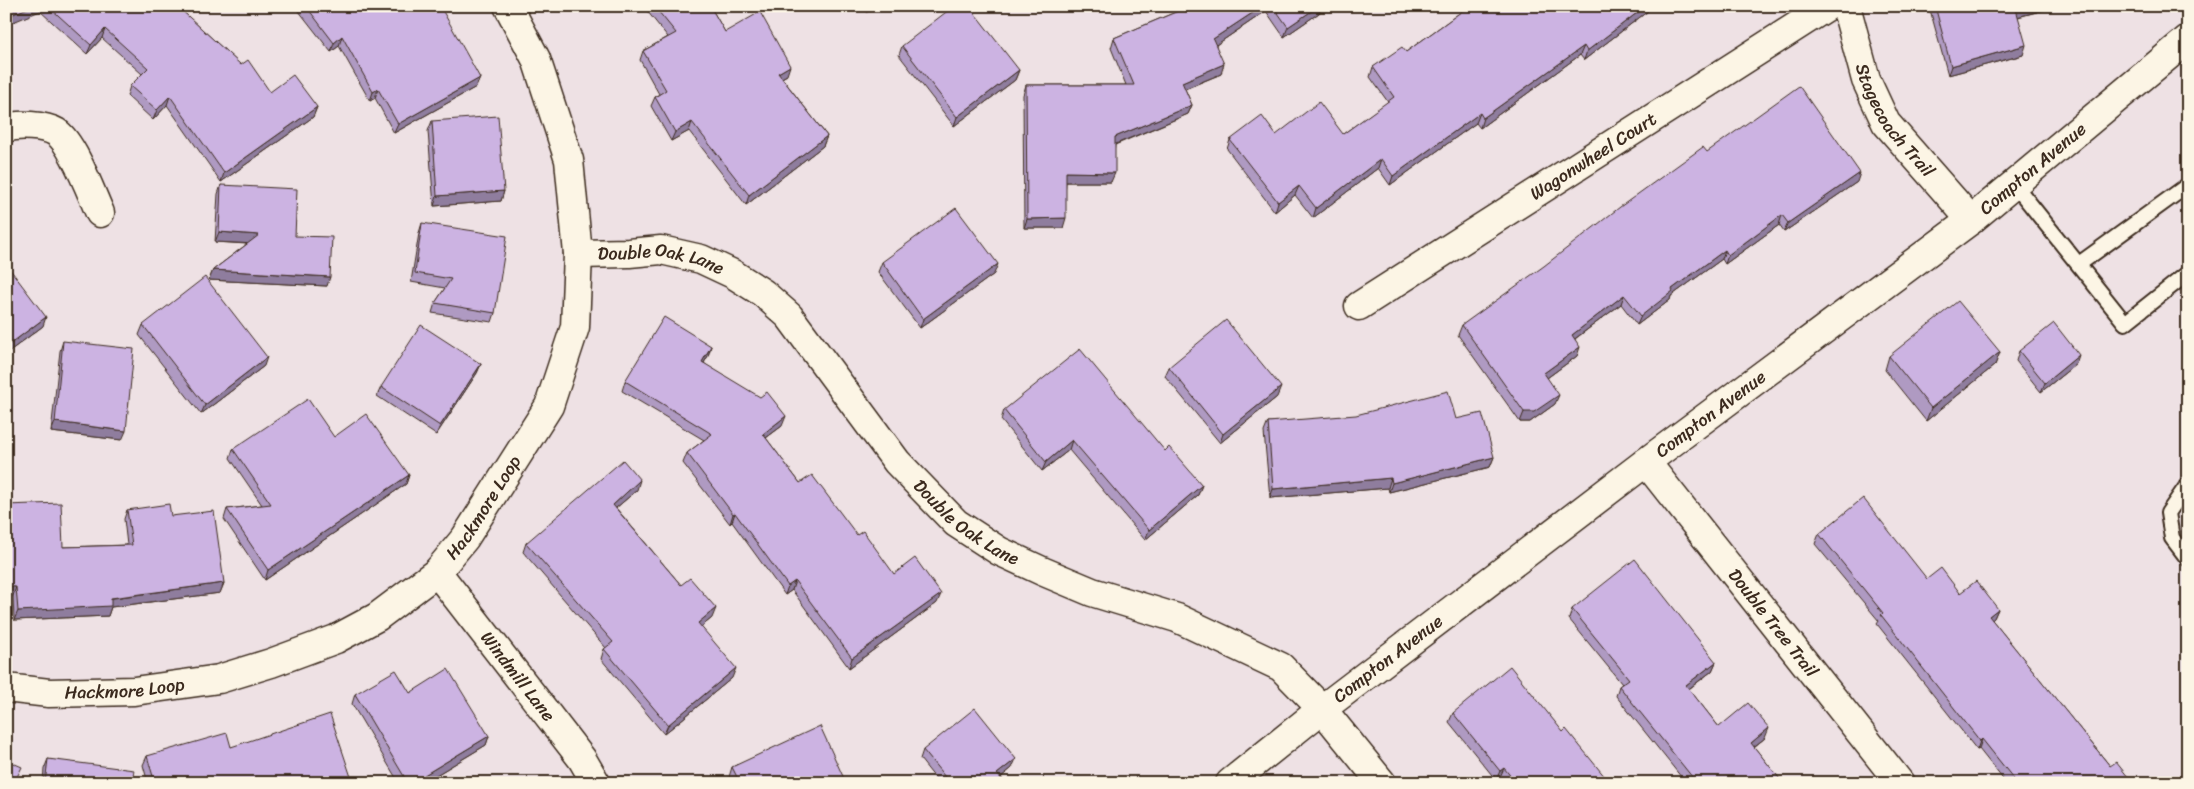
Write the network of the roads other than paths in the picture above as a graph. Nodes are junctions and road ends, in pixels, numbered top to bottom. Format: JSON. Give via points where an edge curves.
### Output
{"nodes":[{"id":1,"x":508,"y":6,"type":"edge"},
{"id":2,"x":1828,"y":6,"type":"edge"},
{"id":3,"x":1846,"y":6,"type":"edge"},
{"id":4,"x":2188,"y":39,"type":"edge"},
{"id":5,"x":6,"y":128,"type":"edge"},
{"id":6,"x":2014,"y":184,"type":"junction"},
{"id":7,"x":2188,"y":185,"type":"edge"},
{"id":8,"x":100,"y":213,"type":"dead end"},
{"id":9,"x":1970,"y":220,"type":"junction"},
{"id":10,"x":578,"y":254,"type":"junction"},
{"id":11,"x":2079,"y":264,"type":"junction"},
{"id":12,"x":2188,"y":273,"type":"edge"},
{"id":13,"x":1359,"y":306,"type":"dead end"},
{"id":14,"x":1646,"y":462,"type":"junction"},
{"id":15,"x":2188,"y":484,"type":"edge"},
{"id":16,"x":2188,"y":559,"type":"edge"},
{"id":17,"x":437,"y":572,"type":"junction"},
{"id":18,"x":6,"y":688,"type":"edge"},
{"id":19,"x":1322,"y":709,"type":"junction"},
{"id":20,"x":596,"y":783,"type":"edge"},
{"id":21,"x":1230,"y":783,"type":"edge"},
{"id":22,"x":1382,"y":783,"type":"edge"},
{"id":23,"x":1900,"y":783,"type":"edge"}],
"edges":[{"from":1,"to":10,"type":"street","name":"Hackmore Loop","via":[[536,59],[569,160]]},
{"from":2,"to":13,"type":"street","name":"Wagonwheel Court"},
{"from":3,"to":9,"type":"street","name":"Stagecoach Trail","via":[[1866,80],[1886,123]]},
{"from":4,"to":6,"type":"street","name":"Compton Avenue"},
{"from":5,"to":8,"type":"street","via":[[33,126],[56,132],[74,154]]},
{"from":6,"to":9,"type":"street","name":"Compton Avenue"},
{"from":6,"to":11,"type":"lane"},
{"from":7,"to":11,"type":"lane"},
{"from":9,"to":14,"type":"street","name":"Compton Avenue"},
{"from":10,"to":17,"type":"street","name":"Hackmore Loop","via":[[575,327],[549,406],[465,538]]},
{"from":10,"to":19,"type":"street","name":"Double Oak Lane","via":[[661,250],[701,259],[733,274],[788,316],[897,462],[956,523],[999,552],[1042,572],[1092,592],[1177,618],[1281,667]]},
{"from":11,"to":12,"type":"lane","via":[[2125,323]]},
{"from":14,"to":19,"type":"street","name":"Compton Avenue"},
{"from":14,"to":23,"type":"street","name":"Double Tree Trail"},
{"from":15,"to":16,"type":"lane","via":[[2168,513],[2172,538]]},
{"from":17,"to":18,"type":"street","name":"Hackmore Loop","via":[[377,617],[336,639],[219,679],[134,691],[49,693]]},
{"from":17,"to":20,"type":"street","name":"Windmill Lane","via":[[582,760]]},
{"from":19,"to":21,"type":"street","name":"Compton Avenue"},
{"from":19,"to":22,"type":"street","name":"Double Oak Lane"}]}
